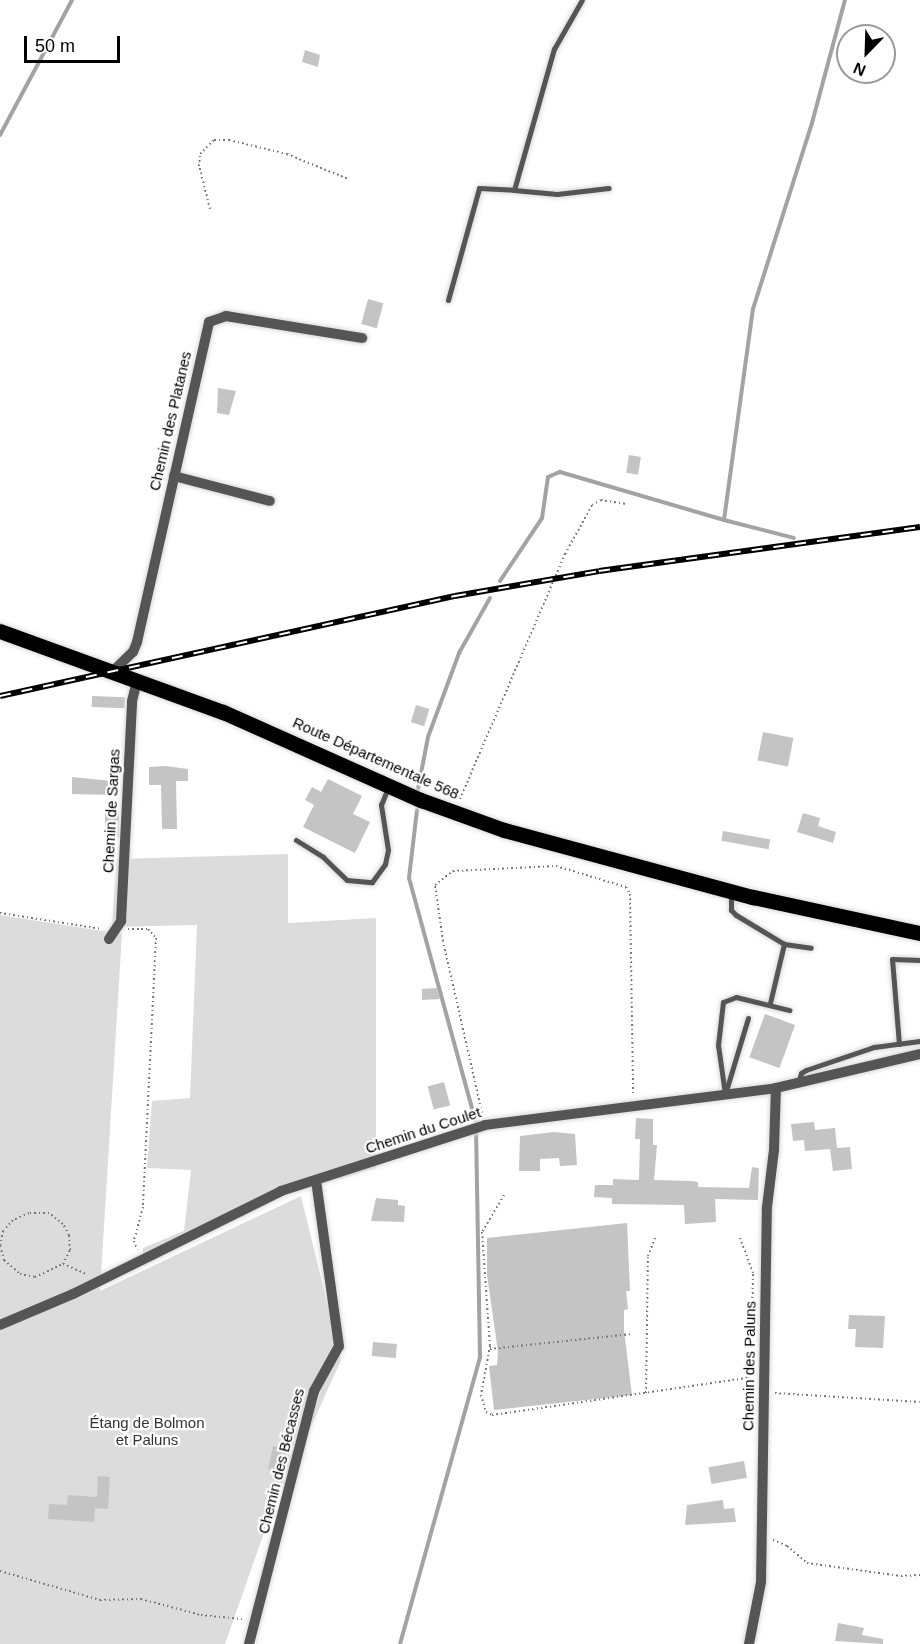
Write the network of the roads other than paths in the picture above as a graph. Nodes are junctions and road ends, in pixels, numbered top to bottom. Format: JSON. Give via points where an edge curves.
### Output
{"nodes":[{"id":1,"x":582,"y":0,"type":"edge"},
{"id":2,"x":609,"y":188,"type":"dead end"},
{"id":3,"x":514,"y":190,"type":"junction"},
{"id":4,"x":448,"y":300,"type":"dead end"},
{"id":5,"x":362,"y":338,"type":"dead end"},
{"id":6,"x":174,"y":476,"type":"junction"},
{"id":7,"x":270,"y":501,"type":"dead end"},
{"id":8,"x":0,"y":631,"type":"edge"},
{"id":9,"x":112,"y":672,"type":"junction"},
{"id":10,"x":137,"y":681,"type":"junction"},
{"id":11,"x":388,"y":786,"type":"junction"},
{"id":12,"x":296,"y":840,"type":"dead end"},
{"id":13,"x":731,"y":891,"type":"junction"},
{"id":14,"x":920,"y":933,"type":"edge"},
{"id":15,"x":109,"y":939,"type":"dead end"},
{"id":16,"x":784,"y":944,"type":"junction"},
{"id":17,"x":811,"y":948,"type":"dead end"},
{"id":18,"x":920,"y":960,"type":"edge"},
{"id":19,"x":770,"y":1003,"type":"junction"},
{"id":20,"x":789,"y":1010,"type":"dead end"},
{"id":21,"x":748,"y":1018,"type":"dead end"},
{"id":22,"x":920,"y":1041,"type":"edge"},
{"id":23,"x":899,"y":1044,"type":"junction"},
{"id":24,"x":920,"y":1054,"type":"edge"},
{"id":25,"x":798,"y":1083,"type":"junction"},
{"id":26,"x":776,"y":1088,"type":"junction"},
{"id":27,"x":725,"y":1094,"type":"junction"},
{"id":28,"x":316,"y":1181,"type":"junction"},
{"id":29,"x":0,"y":1325,"type":"edge"},
{"id":30,"x":249,"y":1644,"type":"edge"},
{"id":31,"x":748,"y":1644,"type":"edge"}],
"edges":[{"from":1,"to":3,"type":"lane","via":[[554,49]]},
{"from":2,"to":3,"type":"lane","via":[[557,194]]},
{"from":3,"to":4,"type":"lane","via":[[479,188]]},
{"from":5,"to":6,"type":"street","name":"Chemin des Platanes","via":[[226,316],[214,318],[206,328]]},
{"from":6,"to":7,"type":"street"},
{"from":6,"to":9,"type":"street","name":"Chemin des Platanes","via":[[135,648]]},
{"from":8,"to":9,"type":"main road","name":"Route Départementale 568"},
{"from":9,"to":10,"type":"main road","name":"Route Départementale 568"},
{"from":10,"to":11,"type":"main road","name":"Route Départementale 568","via":[[251,723]]},
{"from":10,"to":15,"type":"street","name":"Chemin de Sargas","via":[[132,701],[121,921]]},
{"from":11,"to":12,"type":"lane","via":[[381,805],[388,850],[385,864],[372,882],[347,880],[323,857]]},
{"from":11,"to":13,"type":"main road","name":"Route Départementale 568","via":[[504,830]]},
{"from":13,"to":14,"type":"main road","name":"Route Départementale 568"},
{"from":13,"to":16,"type":"lane","via":[[730,905],[736,915]]},
{"from":16,"to":17,"type":"lane"},
{"from":16,"to":19,"type":"lane"},
{"from":18,"to":23,"type":"lane","via":[[892,959]]},
{"from":19,"to":20,"type":"lane"},
{"from":19,"to":27,"type":"lane","via":[[736,997],[723,1002],[718,1045]]},
{"from":21,"to":27,"type":"lane"},
{"from":22,"to":23,"type":"lane"},
{"from":23,"to":25,"type":"lane","via":[[874,1047],[806,1070]]},
{"from":24,"to":25,"type":"street","name":"Chemin du Coulet"},
{"from":25,"to":26,"type":"street","name":"Chemin du Coulet"},
{"from":26,"to":27,"type":"street","name":"Chemin du Coulet"},
{"from":26,"to":31,"type":"street","name":"Chemin des Paluns","via":[[767,1207],[761,1582]]},
{"from":27,"to":28,"type":"street","name":"Chemin du Coulet","via":[[485,1125]]},
{"from":28,"to":29,"type":"street","name":"Chemin du Coulet","via":[[281,1191],[103,1280]]},
{"from":28,"to":30,"type":"street","name":"Chemin des Bécasses","via":[[339,1346],[314,1391]]}]}
